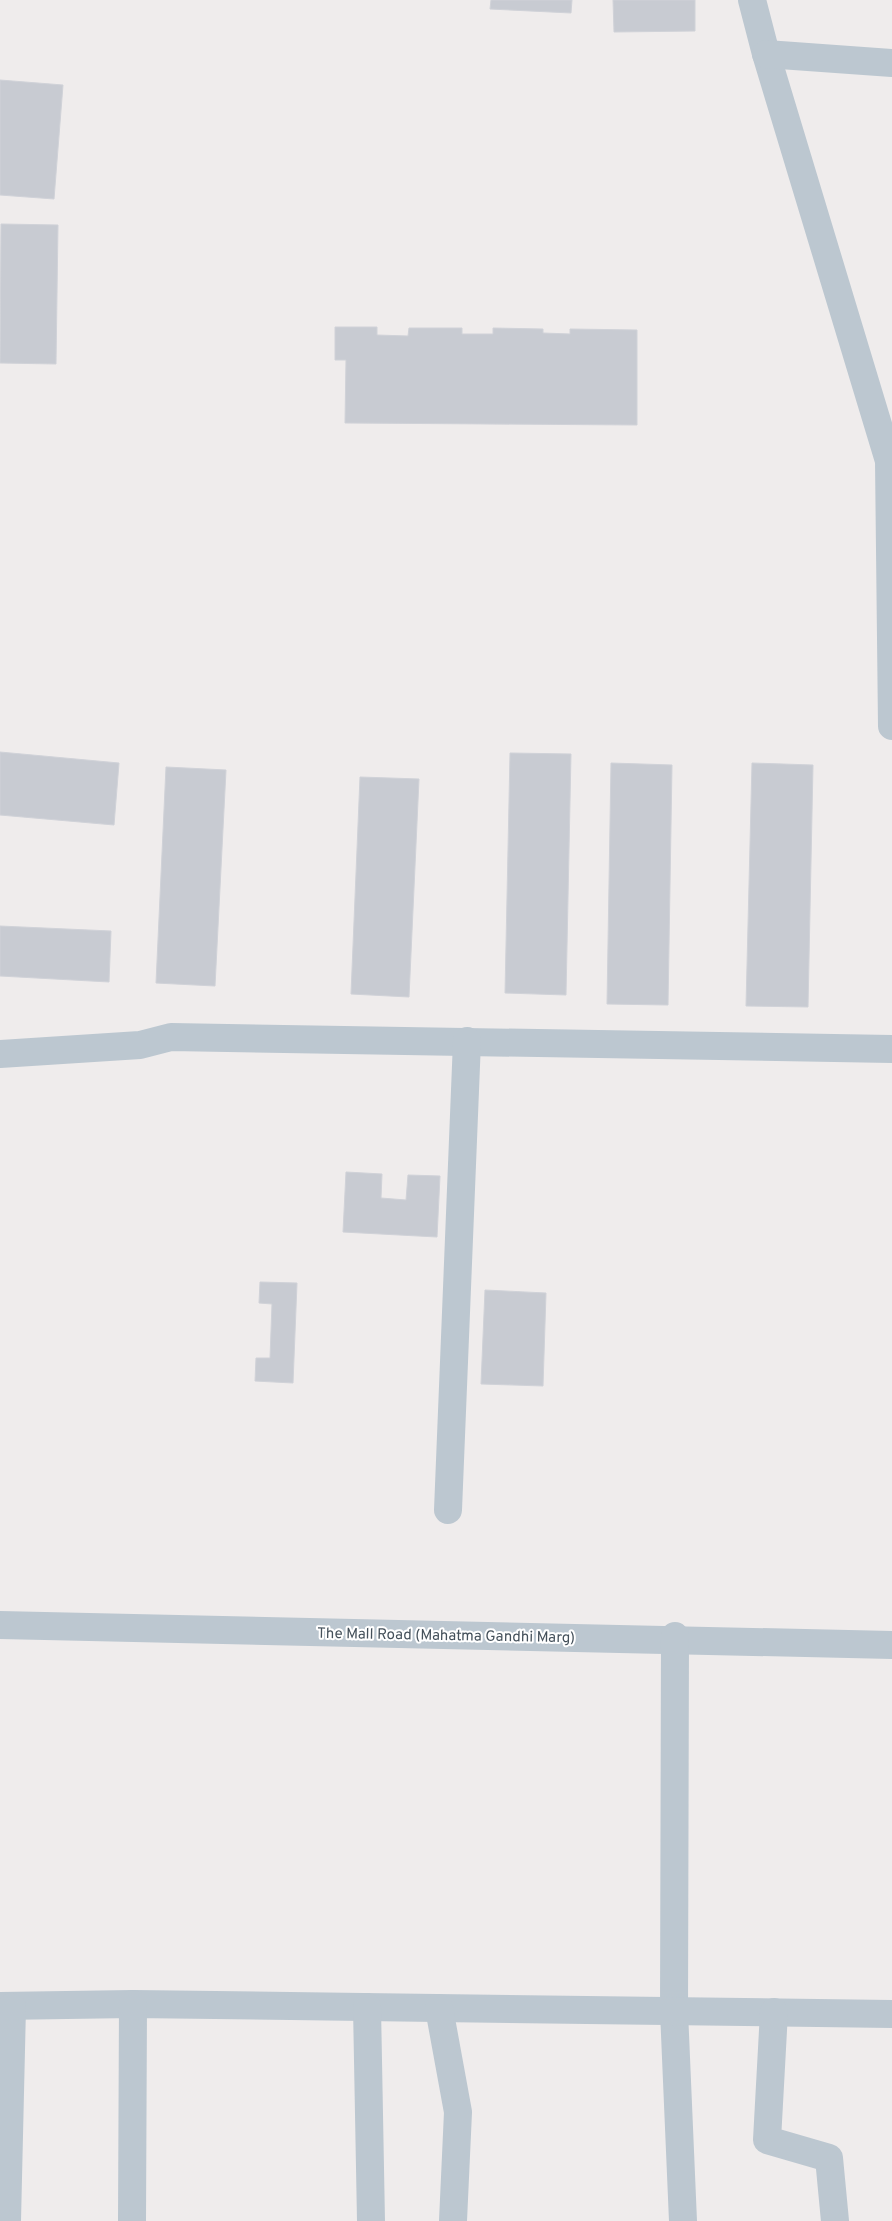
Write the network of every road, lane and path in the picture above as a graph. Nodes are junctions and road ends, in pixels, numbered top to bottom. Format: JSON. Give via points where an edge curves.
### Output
{"nodes":[{"id":1,"x":752,"y":0,"type":"edge"},
{"id":2,"x":766,"y":54,"type":"junction"},
{"id":3,"x":892,"y":63,"type":"edge"},
{"id":4,"x":892,"y":726,"type":"edge"},
{"id":5,"x":467,"y":1041,"type":"junction"},
{"id":6,"x":892,"y":1049,"type":"edge"},
{"id":7,"x":0,"y":1054,"type":"edge"},
{"id":8,"x":448,"y":1510,"type":"dead end"},
{"id":9,"x":0,"y":1624,"type":"edge"},
{"id":10,"x":675,"y":1638,"type":"junction"},
{"id":11,"x":892,"y":1645,"type":"edge"},
{"id":12,"x":133,"y":2004,"type":"junction"},
{"id":13,"x":6,"y":2006,"type":"edge"},
{"id":14,"x":367,"y":2007,"type":"junction"},
{"id":15,"x":439,"y":2008,"type":"junction"},
{"id":16,"x":674,"y":2011,"type":"junction"},
{"id":17,"x":774,"y":2012,"type":"junction"},
{"id":18,"x":892,"y":2014,"type":"edge"},
{"id":19,"x":7,"y":2221,"type":"edge"},
{"id":20,"x":132,"y":2221,"type":"edge"},
{"id":21,"x":371,"y":2221,"type":"edge"},
{"id":22,"x":453,"y":2221,"type":"edge"},
{"id":23,"x":683,"y":2221,"type":"edge"},
{"id":24,"x":835,"y":2221,"type":"edge"}],
"edges":[{"from":1,"to":2,"type":"street"},
{"from":2,"to":3,"type":"street"},
{"from":2,"to":4,"type":"street","via":[[889,461]]},
{"from":5,"to":6,"type":"street"},
{"from":5,"to":7,"type":"street","via":[[171,1037],[140,1046]]},
{"from":5,"to":8,"type":"street"},
{"from":9,"to":10,"type":"street","name":"The Mall Road (Mahatma Gandhi Marg)"},
{"from":10,"to":11,"type":"street","name":"The Mall Road (Mahatma Gandhi Marg)"},
{"from":10,"to":16,"type":"street"},
{"from":12,"to":13,"type":"street"},
{"from":12,"to":14,"type":"street"},
{"from":12,"to":20,"type":"street"},
{"from":13,"to":19,"type":"street"},
{"from":14,"to":15,"type":"street"},
{"from":14,"to":21,"type":"street"},
{"from":15,"to":16,"type":"street"},
{"from":15,"to":22,"type":"street","via":[[458,2112]]},
{"from":16,"to":17,"type":"street"},
{"from":16,"to":23,"type":"street"},
{"from":17,"to":18,"type":"street"},
{"from":17,"to":24,"type":"street","via":[[767,2140],[829,2158]]}]}
